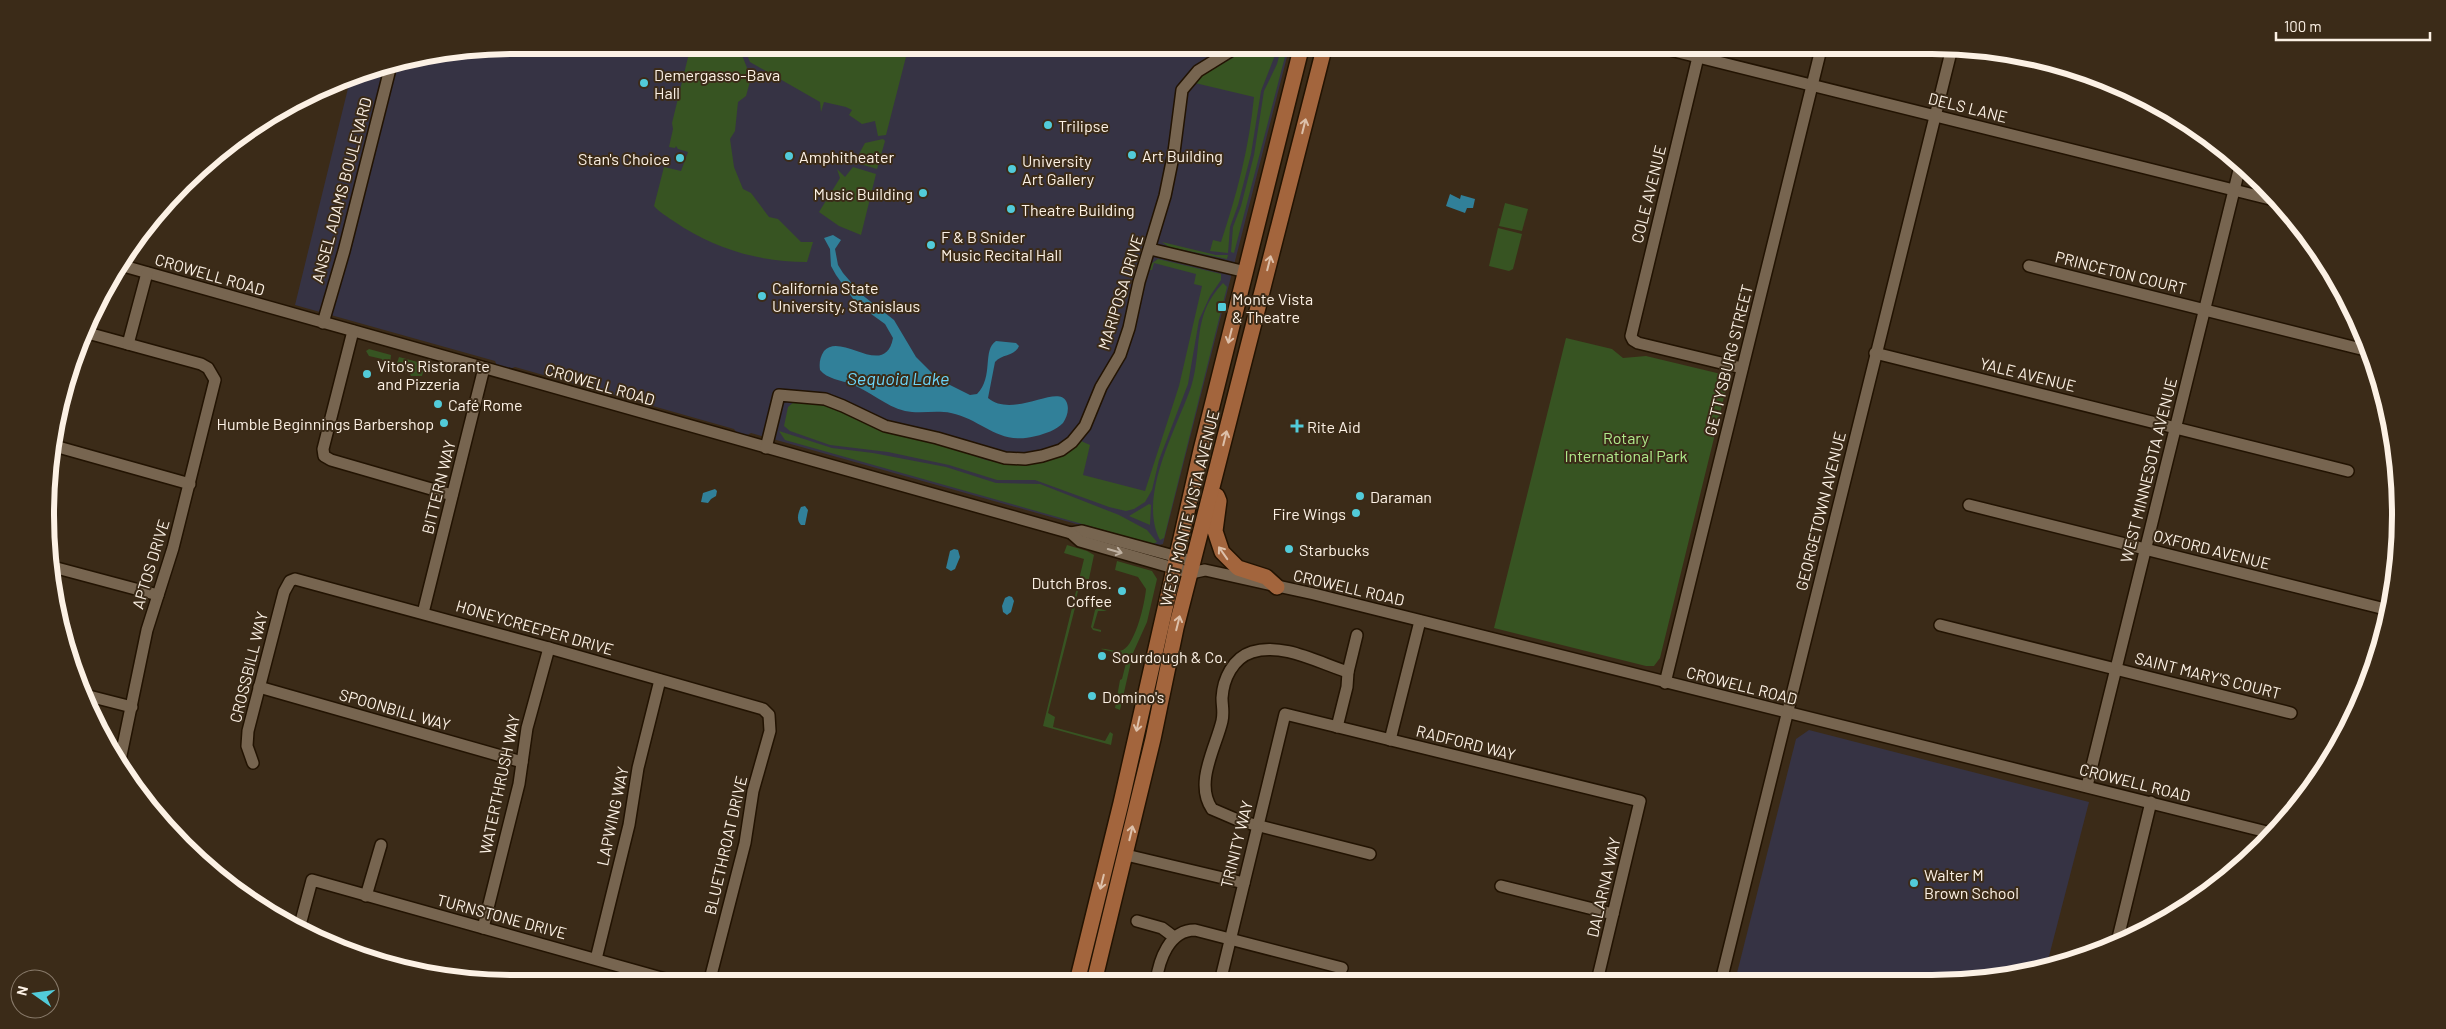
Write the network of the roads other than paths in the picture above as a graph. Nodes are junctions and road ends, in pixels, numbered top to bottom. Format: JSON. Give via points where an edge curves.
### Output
{"nodes":[{"id":1,"x":1225,"y":54,"type":"edge"},
{"id":2,"x":1300,"y":54,"type":"edge"},
{"id":3,"x":1323,"y":54,"type":"edge"},
{"id":4,"x":1686,"y":54,"type":"edge"},
{"id":5,"x":1820,"y":54,"type":"edge"},
{"id":6,"x":1950,"y":55,"type":"edge"},
{"id":7,"x":1698,"y":57,"type":"junction"},
{"id":8,"x":390,"y":71,"type":"edge"},
{"id":9,"x":1812,"y":85,"type":"junction"},
{"id":10,"x":1935,"y":116,"type":"junction"},
{"id":11,"x":2239,"y":171,"type":"edge"},
{"id":12,"x":2234,"y":190,"type":"junction"},
{"id":13,"x":2265,"y":198,"type":"edge"},
{"id":14,"x":1150,"y":249,"type":"junction"},
{"id":15,"x":2029,"y":266,"type":"dead end"},
{"id":16,"x":126,"y":267,"type":"edge"},
{"id":17,"x":1246,"y":272,"type":"junction"},
{"id":18,"x":147,"y":273,"type":"junction"},
{"id":19,"x":2204,"y":310,"type":"junction"},
{"id":20,"x":323,"y":323,"type":"junction"},
{"id":21,"x":353,"y":331,"type":"junction"},
{"id":22,"x":91,"y":334,"type":"edge"},
{"id":23,"x":128,"y":344,"type":"junction"},
{"id":24,"x":2361,"y":349,"type":"edge"},
{"id":25,"x":1875,"y":353,"type":"junction"},
{"id":26,"x":484,"y":368,"type":"junction"},
{"id":27,"x":1742,"y":368,"type":"junction"},
{"id":28,"x":2174,"y":428,"type":"junction"},
{"id":29,"x":59,"y":447,"type":"edge"},
{"id":30,"x":766,"y":448,"type":"junction"},
{"id":31,"x":2348,"y":471,"type":"dead end"},
{"id":32,"x":190,"y":484,"type":"junction"},
{"id":33,"x":1213,"y":485,"type":"junction"},
{"id":34,"x":452,"y":495,"type":"junction"},
{"id":35,"x":1969,"y":506,"type":"dead end"},
{"id":36,"x":2145,"y":549,"type":"junction"},
{"id":37,"x":1176,"y":562,"type":"junction"},
{"id":38,"x":57,"y":568,"type":"edge"},
{"id":39,"x":1196,"y":568,"type":"junction"},
{"id":40,"x":290,"y":581,"type":"joint"},
{"id":41,"x":1277,"y":587,"type":"junction"},
{"id":42,"x":158,"y":595,"type":"junction"},
{"id":43,"x":2382,"y":608,"type":"edge"},
{"id":44,"x":423,"y":613,"type":"junction"},
{"id":45,"x":1420,"y":621,"type":"junction"},
{"id":46,"x":1940,"y":625,"type":"dead end"},
{"id":47,"x":1357,"y":635,"type":"dead end"},
{"id":48,"x":549,"y":648,"type":"junction"},
{"id":49,"x":2116,"y":669,"type":"junction"},
{"id":50,"x":1348,"y":672,"type":"junction"},
{"id":51,"x":660,"y":680,"type":"junction"},
{"id":52,"x":1665,"y":683,"type":"junction"},
{"id":53,"x":259,"y":687,"type":"junction"},
{"id":54,"x":92,"y":697,"type":"edge"},
{"id":55,"x":132,"y":708,"type":"junction"},
{"id":56,"x":1788,"y":713,"type":"junction"},
{"id":57,"x":2291,"y":713,"type":"dead end"},
{"id":58,"x":1285,"y":714,"type":"joint"},
{"id":59,"x":769,"y":715,"type":"joint"},
{"id":60,"x":1337,"y":727,"type":"junction"},
{"id":61,"x":1390,"y":740,"type":"junction"},
{"id":62,"x":121,"y":755,"type":"edge"},
{"id":63,"x":522,"y":762,"type":"junction"},
{"id":64,"x":253,"y":763,"type":"dead end"},
{"id":65,"x":2087,"y":786,"type":"junction"},
{"id":66,"x":1640,"y":801,"type":"joint"},
{"id":67,"x":2151,"y":802,"type":"junction"},
{"id":68,"x":1258,"y":826,"type":"junction"},
{"id":69,"x":2263,"y":834,"type":"edge"},
{"id":70,"x":381,"y":845,"type":"dead end"},
{"id":71,"x":1370,"y":854,"type":"dead end"},
{"id":72,"x":1126,"y":855,"type":"junction"},
{"id":73,"x":1244,"y":883,"type":"junction"},
{"id":74,"x":1501,"y":886,"type":"dead end"},
{"id":75,"x":366,"y":896,"type":"junction"},
{"id":76,"x":1613,"y":914,"type":"junction"},
{"id":77,"x":1137,"y":921,"type":"dead end"},
{"id":78,"x":301,"y":923,"type":"edge"},
{"id":79,"x":483,"y":928,"type":"junction"},
{"id":80,"x":2118,"y":936,"type":"edge"},
{"id":81,"x":1174,"y":937,"type":"junction"},
{"id":82,"x":1230,"y":939,"type":"junction"},
{"id":83,"x":596,"y":959,"type":"junction"},
{"id":84,"x":1342,"y":968,"type":"dead end"},
{"id":85,"x":652,"y":975,"type":"edge"},
{"id":86,"x":711,"y":975,"type":"edge"},
{"id":87,"x":1079,"y":975,"type":"edge"},
{"id":88,"x":1096,"y":975,"type":"edge"},
{"id":89,"x":1158,"y":975,"type":"edge"},
{"id":90,"x":1222,"y":975,"type":"edge"},
{"id":91,"x":1598,"y":975,"type":"edge"},
{"id":92,"x":1722,"y":975,"type":"edge"}],
"edges":[{"from":1,"to":14,"type":"street","name":"MARIPOSA DRIVE","via":[[1198,70],[1182,90],[1171,169]]},
{"from":2,"to":17,"type":"main road","name":"WEST MONTE VISTA AVENUE"},
{"from":33,"to":3,"type":"main road","name":"WEST MONTE VISTA AVENUE","one_way":true},
{"from":4,"to":7,"type":"street","name":"DELS LANE"},
{"from":5,"to":9,"type":"street","name":"GETTYSBURG STREET"},
{"from":6,"to":10,"type":"street","name":"GEORGETOWN AVENUE"},
{"from":7,"to":9,"type":"street","name":"DELS LANE"},
{"from":7,"to":27,"type":"street","name":"COLE AVENUE","via":[[1631,338],[1638,343]]},
{"from":8,"to":20,"type":"street","name":"ANSEL ADAMS BOULEVARD"},
{"from":9,"to":10,"type":"street","name":"DELS LANE"},
{"from":9,"to":27,"type":"street","name":"GETTYSBURG STREET"},
{"from":10,"to":12,"type":"street","name":"DELS LANE"},
{"from":10,"to":25,"type":"street","name":"GEORGETOWN AVENUE"},
{"from":11,"to":12,"type":"street","name":"WEST MINNESOTA AVENUE"},
{"from":12,"to":13,"type":"street","name":"DELS LANE"},
{"from":12,"to":19,"type":"street","name":"WEST MINNESOTA AVENUE"},
{"from":14,"to":17,"type":"street"},
{"from":14,"to":30,"type":"street","name":"MARIPOSA DRIVE","via":[[1118,360],[1077,438],[1054,452],[1025,459],[990,455],[885,426],[825,399],[779,395]]},
{"from":15,"to":19,"type":"street","name":"PRINCETON COURT"},
{"from":16,"to":18,"type":"street","name":"CROWELL ROAD"},
{"from":17,"to":37,"type":"main road","name":"WEST MONTE VISTA AVENUE","one_way":true},
{"from":18,"to":20,"type":"street","name":"CROWELL ROAD"},
{"from":18,"to":23,"type":"street"},
{"from":19,"to":24,"type":"street","name":"PRINCETON COURT"},
{"from":19,"to":28,"type":"street","name":"WEST MINNESOTA AVENUE"},
{"from":20,"to":21,"type":"street","name":"CROWELL ROAD"},
{"from":21,"to":26,"type":"street","name":"CROWELL ROAD"},
{"from":21,"to":34,"type":"street","via":[[323,448],[324,456]]},
{"from":22,"to":23,"type":"street"},
{"from":23,"to":32,"type":"street","name":"APTOS DRIVE","via":[[201,364],[213,373],[215,386]]},
{"from":25,"to":28,"type":"street","name":"YALE AVENUE"},
{"from":25,"to":56,"type":"street","name":"GEORGETOWN AVENUE"},
{"from":26,"to":30,"type":"street","name":"CROWELL ROAD"},
{"from":26,"to":34,"type":"street","name":"BITTERN WAY"},
{"from":27,"to":52,"type":"street","name":"GETTYSBURG STREET"},
{"from":28,"to":31,"type":"street","name":"YALE AVENUE"},
{"from":28,"to":36,"type":"street","name":"WEST MINNESOTA AVENUE"},
{"from":29,"to":32,"type":"street"},
{"from":30,"to":37,"type":"street","name":"CROWELL ROAD","via":[[1071,533],[1082,531]]},
{"from":32,"to":42,"type":"street","name":"APTOS DRIVE"},
{"from":33,"to":39,"type":"main road","name":"WEST MONTE VISTA AVENUE"},
{"from":41,"to":33,"type":"main road","one_way":true,"via":[[1266,577],[1238,568],[1222,552],[1216,537],[1219,501]]},
{"from":34,"to":44,"type":"street","name":"BITTERN WAY"},
{"from":35,"to":36,"type":"street","name":"OXFORD AVENUE"},
{"from":36,"to":43,"type":"street","name":"OXFORD AVENUE"},
{"from":36,"to":49,"type":"street","name":"WEST MINNESOTA AVENUE"},
{"from":37,"to":39,"type":"street","name":"CROWELL ROAD"},
{"from":37,"to":87,"type":"main road","name":"WEST MONTE VISTA AVENUE","one_way":true},
{"from":38,"to":42,"type":"street"},
{"from":39,"to":41,"type":"street","name":"CROWELL ROAD"},
{"from":72,"to":39,"type":"main road","name":"WEST MONTE VISTA AVENUE","one_way":true},
{"from":40,"to":44,"type":"street","name":"HONEYCREEPER DRIVE","via":[[302,579]]},
{"from":40,"to":53,"type":"street","name":"CROSSBILL WAY","via":[[284,592]]},
{"from":41,"to":45,"type":"street","name":"CROWELL ROAD"},
{"from":42,"to":55,"type":"street","name":"APTOS DRIVE","via":[[147,630]]},
{"from":44,"to":48,"type":"street","name":"HONEYCREEPER DRIVE"},
{"from":45,"to":52,"type":"street","name":"CROWELL ROAD"},
{"from":45,"to":61,"type":"street"},
{"from":46,"to":49,"type":"street","name":"SAINT MARY'S COURT"},
{"from":47,"to":50,"type":"street"},
{"from":48,"to":51,"type":"street","name":"HONEYCREEPER DRIVE"},
{"from":48,"to":63,"type":"street","name":"WATERTHRUSH WAY","via":[[527,728]]},
{"from":49,"to":57,"type":"street","name":"SAINT MARY'S COURT"},
{"from":49,"to":65,"type":"street","name":"WEST MINNESOTA AVENUE"},
{"from":50,"to":60,"type":"street"},
{"from":50,"to":68,"type":"street","via":[[1275,649],[1250,652],[1232,666],[1224,688],[1222,721],[1206,774],[1206,797],[1212,809]]},
{"from":51,"to":59,"type":"street","name":"HONEYCREEPER DRIVE","via":[[755,706]]},
{"from":51,"to":83,"type":"street","name":"LAPWING WAY"},
{"from":52,"to":56,"type":"street","name":"CROWELL ROAD"},
{"from":53,"to":63,"type":"street","name":"SPOONBILL WAY"},
{"from":53,"to":64,"type":"street","name":"CROSSBILL WAY","via":[[247,739]]},
{"from":54,"to":55,"type":"street"},
{"from":55,"to":62,"type":"street","name":"APTOS DRIVE"},
{"from":56,"to":65,"type":"street","name":"CROWELL ROAD"},
{"from":56,"to":92,"type":"street","name":"GEORGETOWN AVENUE"},
{"from":58,"to":60,"type":"street","name":"RADFORD WAY"},
{"from":58,"to":68,"type":"street","name":"TRINITY WAY"},
{"from":59,"to":86,"type":"street","name":"BLUETHROAT DRIVE","via":[[770,731]]},
{"from":60,"to":61,"type":"street","name":"RADFORD WAY"},
{"from":61,"to":66,"type":"street","name":"RADFORD WAY"},
{"from":63,"to":79,"type":"street","name":"WATERTHRUSH WAY"},
{"from":65,"to":67,"type":"street","name":"CROWELL ROAD"},
{"from":66,"to":76,"type":"street","name":"DALARNA WAY"},
{"from":67,"to":69,"type":"street","name":"CROWELL ROAD"},
{"from":67,"to":80,"type":"street"},
{"from":68,"to":71,"type":"street"},
{"from":68,"to":73,"type":"street","name":"TRINITY WAY"},
{"from":70,"to":75,"type":"street"},
{"from":72,"to":73,"type":"street"},
{"from":72,"to":88,"type":"main road","name":"WEST MONTE VISTA AVENUE"},
{"from":73,"to":82,"type":"street","name":"TRINITY WAY"},
{"from":74,"to":76,"type":"street"},
{"from":75,"to":78,"type":"street","name":"TURNSTONE DRIVE","via":[[312,880]]},
{"from":75,"to":79,"type":"street","name":"TURNSTONE DRIVE"},
{"from":76,"to":91,"type":"street","name":"DALARNA WAY"},
{"from":77,"to":81,"type":"street","via":[[1162,928]]},
{"from":79,"to":83,"type":"street","name":"TURNSTONE DRIVE"},
{"from":81,"to":82,"type":"street","via":[[1181,932],[1195,930]]},
{"from":81,"to":89,"type":"street"},
{"from":82,"to":84,"type":"street"},
{"from":82,"to":90,"type":"street","name":"TRINITY WAY"},
{"from":83,"to":85,"type":"street","name":"TURNSTONE DRIVE"}]}
